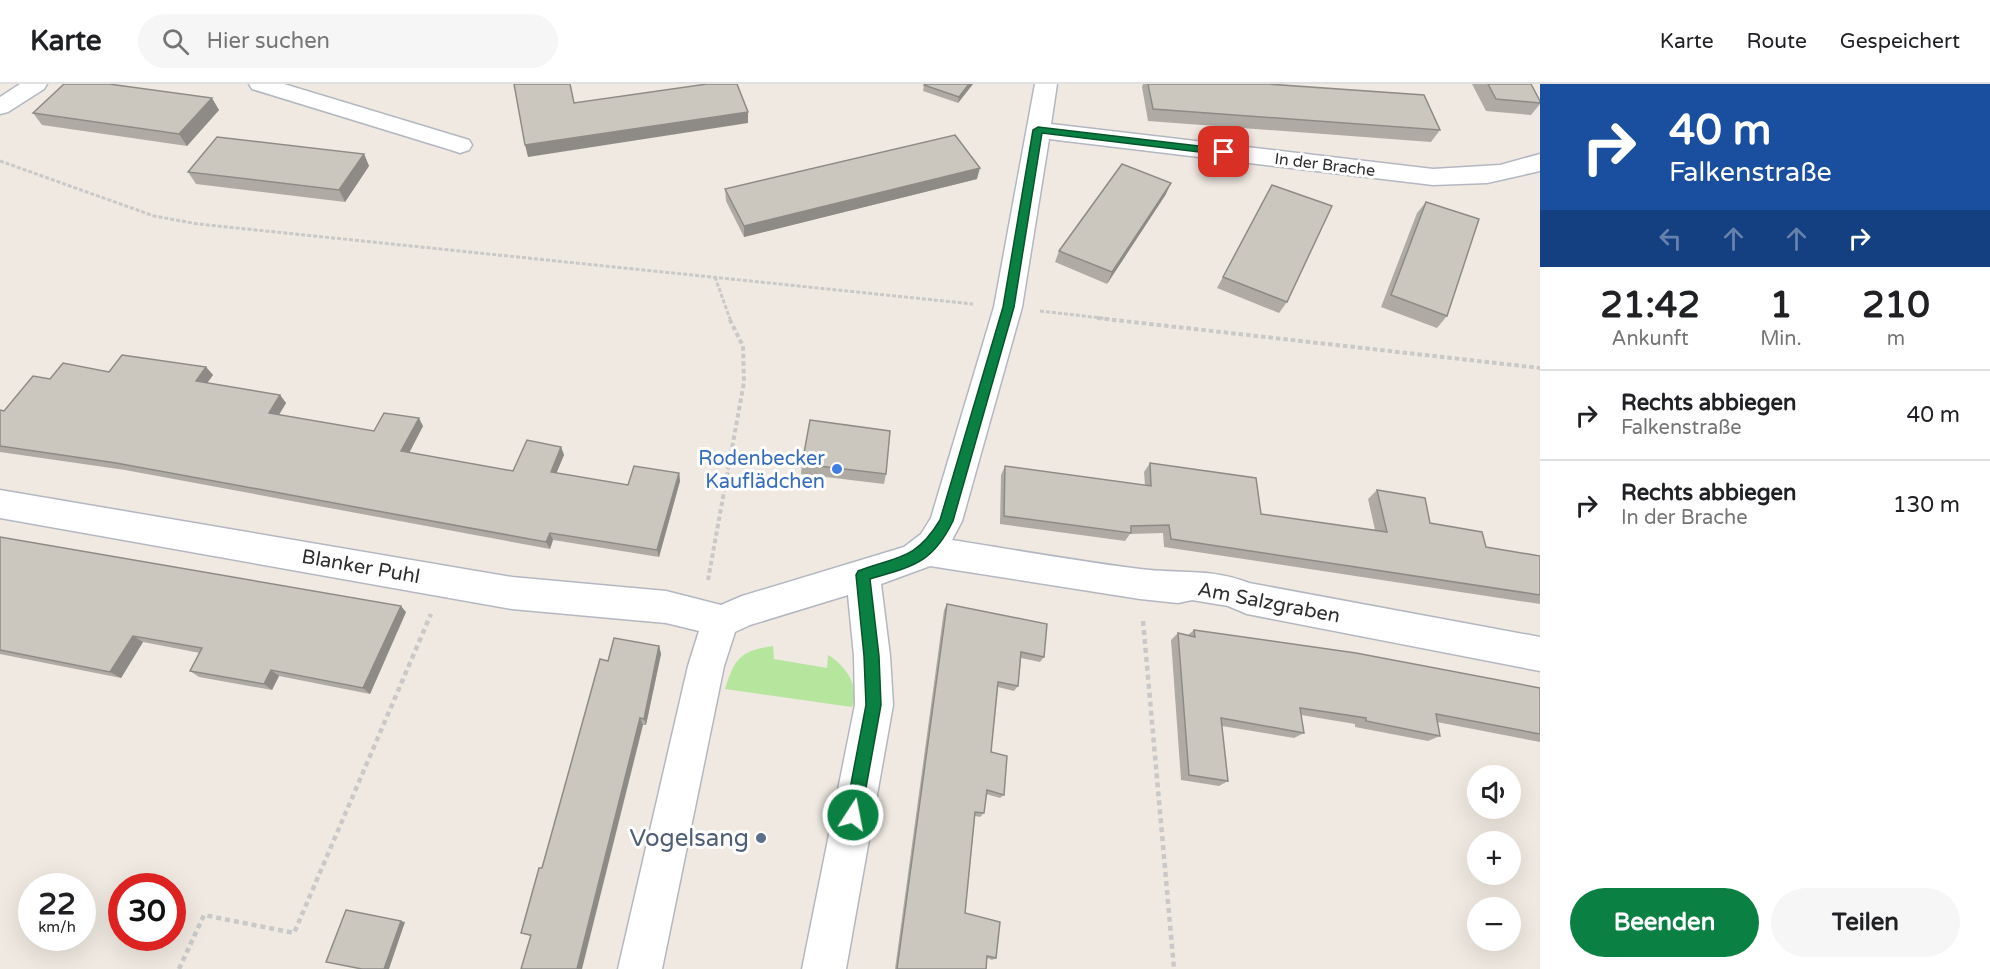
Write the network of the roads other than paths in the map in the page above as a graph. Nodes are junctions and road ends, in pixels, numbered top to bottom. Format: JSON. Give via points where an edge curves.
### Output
{"nodes":[{"id":1,"x":36,"y":84,"type":"edge"},
{"id":2,"x":260,"y":84,"type":"edge"},
{"id":3,"x":1046,"y":84,"type":"edge"},
{"id":4,"x":0,"y":107,"type":"edge"},
{"id":5,"x":1038,"y":130,"type":"junction"},
{"id":6,"x":460,"y":145,"type":"dead end"},
{"id":7,"x":1540,"y":162,"type":"edge"},
{"id":8,"x":0,"y":504,"type":"edge"},
{"id":9,"x":926,"y":551,"type":"junction"},
{"id":10,"x":863,"y":575,"type":"junction"},
{"id":11,"x":723,"y":621,"type":"junction"},
{"id":12,"x":1540,"y":654,"type":"edge"},
{"id":13,"x":640,"y":969,"type":"edge"},
{"id":14,"x":824,"y":969,"type":"edge"}],
"edges":[{"from":1,"to":4,"type":"street"},
{"from":2,"to":6,"type":"street"},
{"from":3,"to":5,"type":"street"},
{"from":5,"to":7,"type":"street","name":"In der Brache","via":[[1432,177],[1478,177]]},
{"from":5,"to":9,"type":"street","via":[[1008,307],[946,521]]},
{"from":8,"to":11,"type":"street","name":"Blanker Puhl","via":[[512,593],[666,607]]},
{"from":9,"to":10,"type":"street","via":[[914,560]]},
{"from":9,"to":12,"type":"street","name":"Am Salzgraben","via":[[1140,584],[1178,588],[1192,585],[1230,591],[1247,598]]},
{"from":10,"to":11,"type":"street"},
{"from":10,"to":14,"type":"street","via":[[874,705]]},
{"from":11,"to":13,"type":"street","via":[[706,666]]}]}
